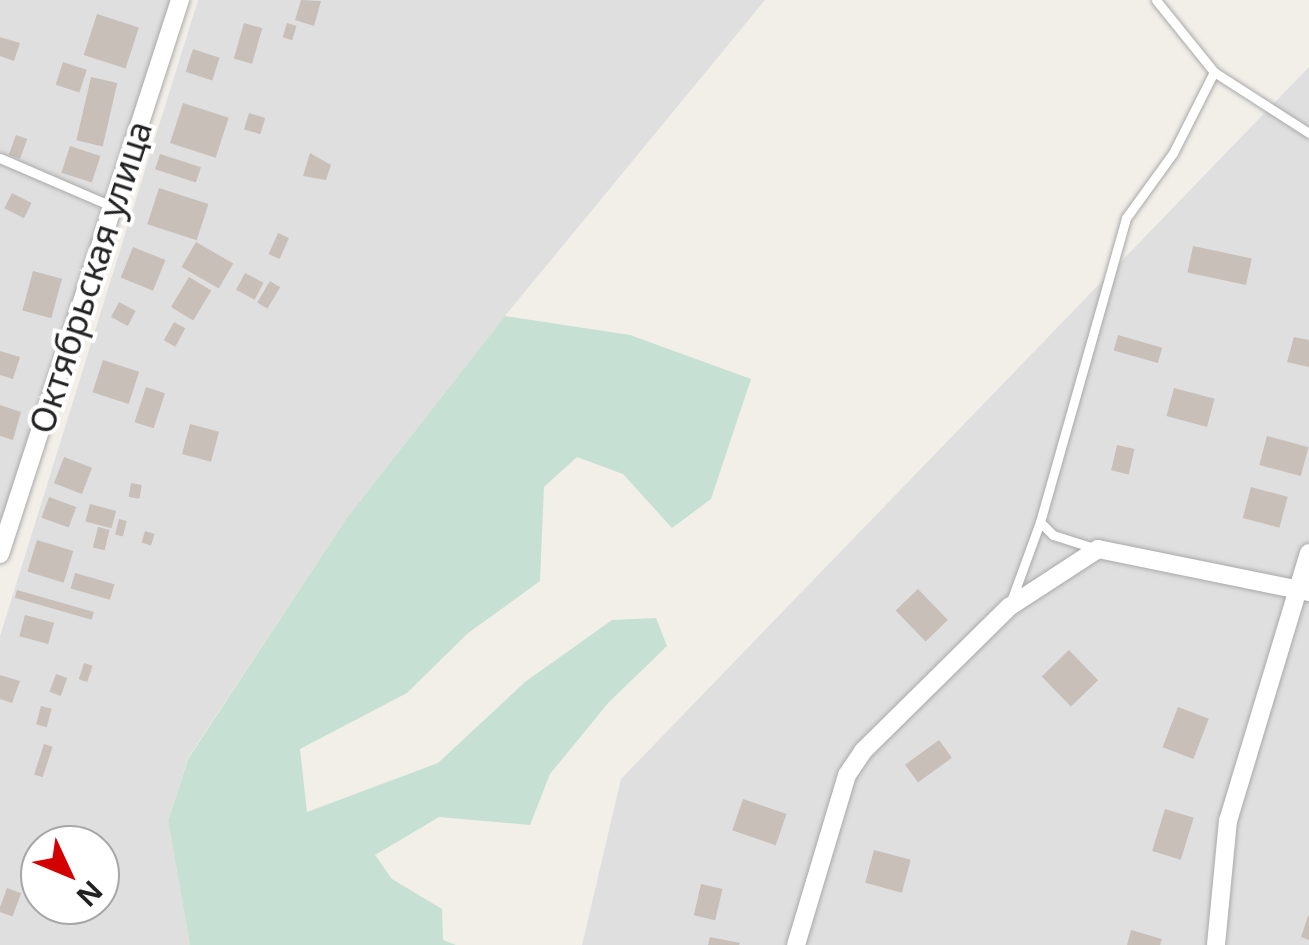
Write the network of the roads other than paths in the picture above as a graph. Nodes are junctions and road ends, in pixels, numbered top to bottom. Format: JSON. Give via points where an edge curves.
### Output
{"nodes":[{"id":1,"x":180,"y":0,"type":"edge"},
{"id":2,"x":1156,"y":0,"type":"edge"},
{"id":3,"x":1214,"y":72,"type":"junction"},
{"id":4,"x":1309,"y":133,"type":"edge"},
{"id":5,"x":0,"y":158,"type":"edge"},
{"id":6,"x":114,"y":207,"type":"junction"},
{"id":7,"x":1040,"y":522,"type":"junction"},
{"id":8,"x":1098,"y":550,"type":"junction"},
{"id":9,"x":1309,"y":553,"type":"edge"},
{"id":10,"x":0,"y":554,"type":"edge"},
{"id":11,"x":1304,"y":591,"type":"edge"},
{"id":12,"x":1009,"y":607,"type":"junction"},
{"id":13,"x":796,"y":945,"type":"edge"},
{"id":14,"x":1216,"y":945,"type":"edge"}],
"edges":[{"from":1,"to":6,"type":"street","name":"Октябрьская улица"},
{"from":2,"to":3,"type":"lane"},
{"from":3,"to":4,"type":"lane"},
{"from":3,"to":7,"type":"lane","via":[[1174,153],[1126,218]]},
{"from":5,"to":6,"type":"lane"},
{"from":6,"to":10,"type":"street","name":"Октябрьская улица"},
{"from":7,"to":8,"type":"lane","via":[[1052,535]]},
{"from":7,"to":12,"type":"lane"},
{"from":8,"to":11,"type":"street"},
{"from":8,"to":12,"type":"street"},
{"from":9,"to":11,"type":"street"},
{"from":11,"to":14,"type":"street","via":[[1228,822]]},
{"from":12,"to":13,"type":"street","via":[[864,750],[847,776]]}]}
